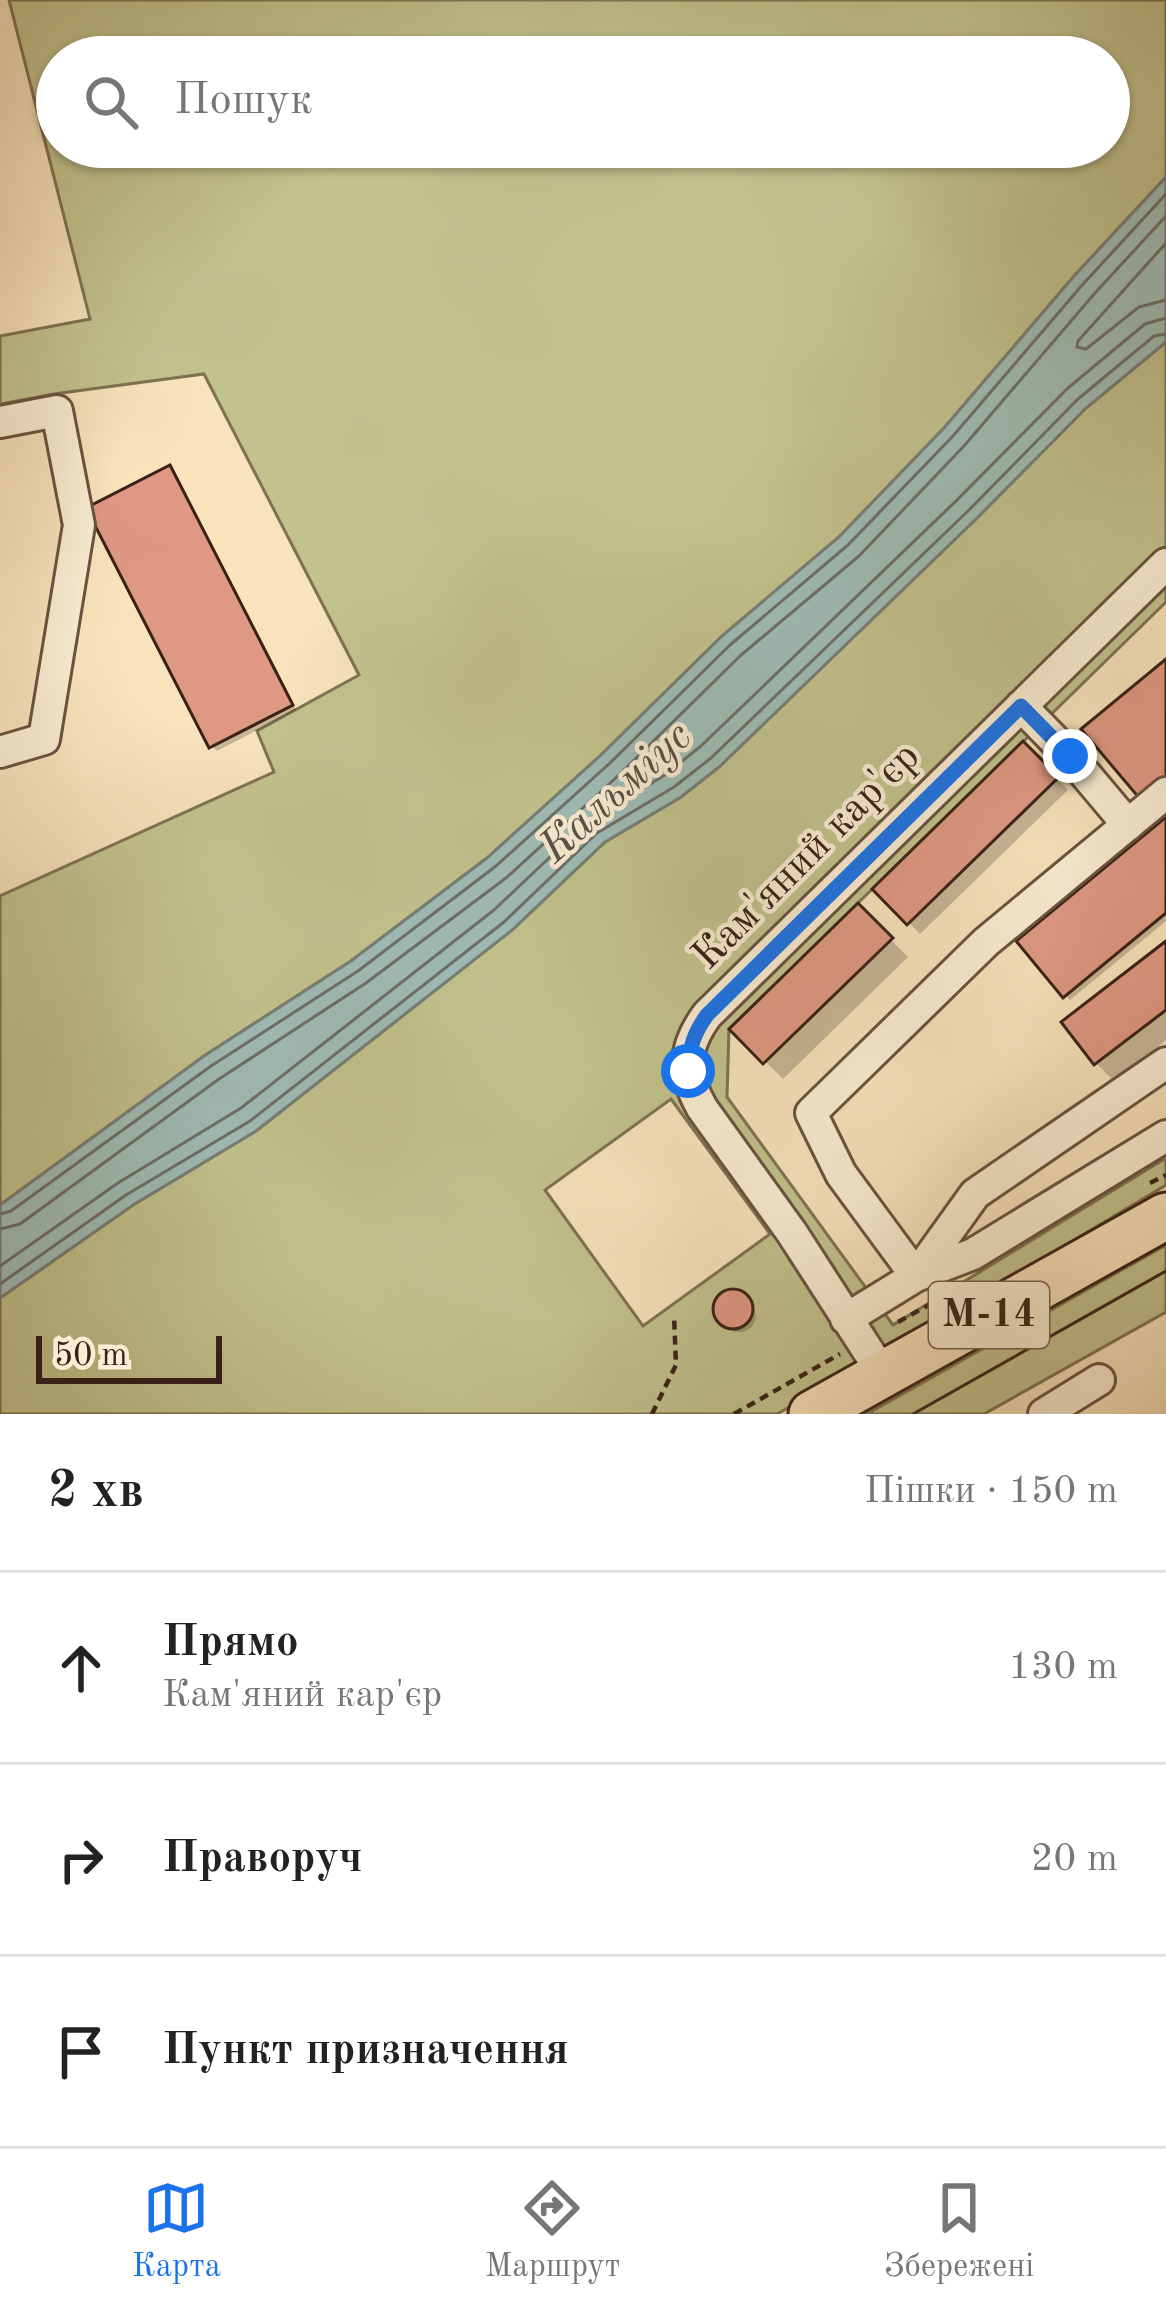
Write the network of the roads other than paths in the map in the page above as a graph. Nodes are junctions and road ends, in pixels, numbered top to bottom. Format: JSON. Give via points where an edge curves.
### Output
{"nodes":[{"id":1,"x":0,"y":422,"type":"edge"},
{"id":2,"x":1166,"y":564,"type":"edge"},
{"id":3,"x":1021,"y":706,"type":"junction"},
{"id":4,"x":0,"y":752,"type":"edge"},
{"id":5,"x":1166,"y":793,"type":"edge"},
{"id":6,"x":1127,"y":825,"type":"junction"},
{"id":7,"x":1166,"y":1063,"type":"edge"},
{"id":8,"x":1166,"y":1136,"type":"edge"},
{"id":9,"x":1166,"y":1216,"type":"edge"},
{"id":10,"x":916,"y":1276,"type":"junction"},
{"id":11,"x":864,"y":1345,"type":"junction"},
{"id":12,"x":1099,"y":1379,"type":"dead end"},
{"id":13,"x":812,"y":1414,"type":"edge"},
{"id":14,"x":1044,"y":1414,"type":"edge"}],
"edges":[{"from":1,"to":4,"type":"street","via":[[57,412],[79,525],[44,739]]},
{"from":2,"to":3,"type":"street","name":"Кам'яний кар'єр"},
{"from":3,"to":6,"type":"street"},
{"from":3,"to":11,"type":"street","name":"Кам'яний кар'єр","via":[[707,1015],[689,1051],[702,1108]]},
{"from":5,"to":6,"type":"street"},
{"from":6,"to":10,"type":"street","via":[[986,943],[811,1113],[842,1174]]},
{"from":7,"to":10,"type":"street","via":[[974,1195]]},
{"from":8,"to":10,"type":"street","via":[[974,1254]]},
{"from":9,"to":11,"type":"highway","number":"М-14"},
{"from":10,"to":11,"type":"street"},
{"from":11,"to":13,"type":"highway","number":"М-14"},
{"from":12,"to":14,"type":"street"}]}
